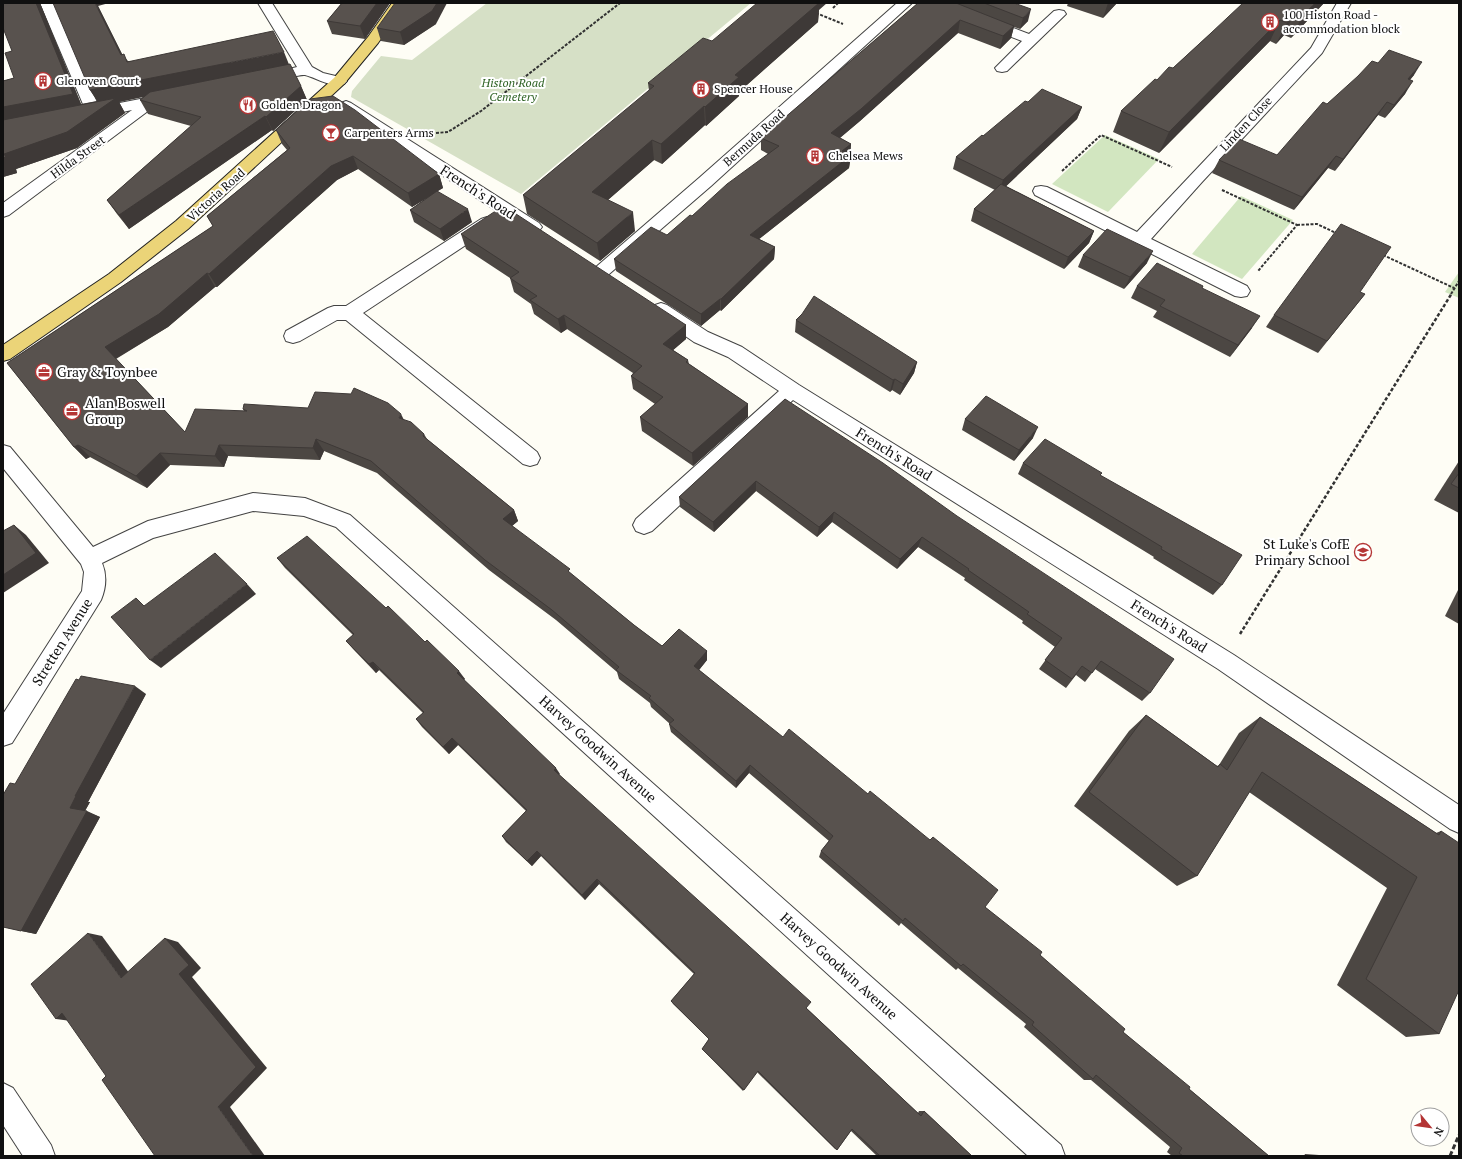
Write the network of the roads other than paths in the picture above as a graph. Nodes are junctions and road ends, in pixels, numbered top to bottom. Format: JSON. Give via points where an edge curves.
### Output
{"nodes":[{"id":1,"x":47,"y":3,"type":"edge"},
{"id":2,"x":265,"y":3,"type":"edge"},
{"id":3,"x":399,"y":3,"type":"edge"},
{"id":4,"x":905,"y":3,"type":"edge"},
{"id":5,"x":935,"y":3,"type":"edge"},
{"id":6,"x":1344,"y":3,"type":"edge"},
{"id":7,"x":1059,"y":14,"type":"dead end"},
{"id":8,"x":1032,"y":40,"type":"junction"},
{"id":9,"x":1002,"y":68,"type":"dead end"},
{"id":10,"x":306,"y":70,"type":"junction"},
{"id":11,"x":253,"y":81,"type":"edge"},
{"id":12,"x":339,"y":81,"type":"junction"},
{"id":13,"x":184,"y":95,"type":"edge"},
{"id":14,"x":325,"y":96,"type":"junction"},
{"id":15,"x":153,"y":102,"type":"junction"},
{"id":16,"x":94,"y":113,"type":"junction"},
{"id":17,"x":79,"y":116,"type":"edge"},
{"id":18,"x":1041,"y":191,"type":"road end"},
{"id":19,"x":506,"y":210,"type":"junction"},
{"id":20,"x":3,"y":211,"type":"edge"},
{"id":21,"x":551,"y":238,"type":"edge"},
{"id":22,"x":1140,"y":240,"type":"junction"},
{"id":23,"x":602,"y":271,"type":"edge"},
{"id":24,"x":1241,"y":291,"type":"road end"},
{"id":25,"x":648,"y":302,"type":"edge"},
{"id":26,"x":350,"y":313,"type":"junction"},
{"id":27,"x":293,"y":336,"type":"dead end"},
{"id":28,"x":3,"y":354,"type":"edge"},
{"id":29,"x":792,"y":390,"type":"junction"},
{"id":30,"x":3,"y":452,"type":"edge"},
{"id":31,"x":530,"y":458,"type":"dead end"},
{"id":32,"x":644,"y":525,"type":"dead end"},
{"id":33,"x":90,"y":559,"type":"junction"},
{"id":34,"x":3,"y":735,"type":"edge"},
{"id":35,"x":1459,"y":820,"type":"edge"},
{"id":36,"x":3,"y":1098,"type":"edge"},
{"id":37,"x":40,"y":1156,"type":"edge"},
{"id":38,"x":1050,"y":1156,"type":"edge"}],
"edges":[{"from":1,"to":16,"type":"street"},
{"from":2,"to":10,"type":"street"},
{"from":3,"to":12,"type":"main road","name":"Victoria Road"},
{"from":4,"to":23,"type":"street","name":"Bermuda Road"},
{"from":5,"to":8,"type":"street"},
{"from":6,"to":22,"type":"street","name":"Linden Close","via":[[1316,50]]},
{"from":7,"to":8,"type":"street"},
{"from":8,"to":9,"type":"street"},
{"from":10,"to":11,"type":"street"},
{"from":10,"to":12,"type":"street"},
{"from":12,"to":14,"type":"main road","name":"Victoria Road"},
{"from":13,"to":15,"type":"street"},
{"from":14,"to":19,"type":"street","name":"French's Road","via":[[338,101]]},
{"from":14,"to":28,"type":"main road","name":"Victoria Road","via":[[176,230],[115,278]]},
{"from":15,"to":16,"type":"street"},
{"from":15,"to":20,"type":"street","name":"Hilda Street"},
{"from":16,"to":17,"type":"street"},
{"from":18,"to":22,"type":"street"},
{"from":19,"to":21,"type":"street","name":"French's Road"},
{"from":19,"to":26,"type":"street"},
{"from":22,"to":24,"type":"street"},
{"from":25,"to":29,"type":"street","name":"French's Road","via":[[701,337],[735,352]]},
{"from":26,"to":27,"type":"street","via":[[334,313]]},
{"from":26,"to":31,"type":"street"},
{"from":29,"to":32,"type":"street"},
{"from":29,"to":35,"type":"street","name":"French's Road","via":[[1226,662]]},
{"from":30,"to":33,"type":"street","name":"Stretten Avenue"},
{"from":33,"to":34,"type":"street","name":"Stretten Avenue","via":[[96,572],[92,593]]},
{"from":33,"to":38,"type":"street","name":"Harvey Goodwin Avenue","via":[[148,530],[253,502],[305,507],[343,521]]},
{"from":36,"to":37,"type":"street"}]}
